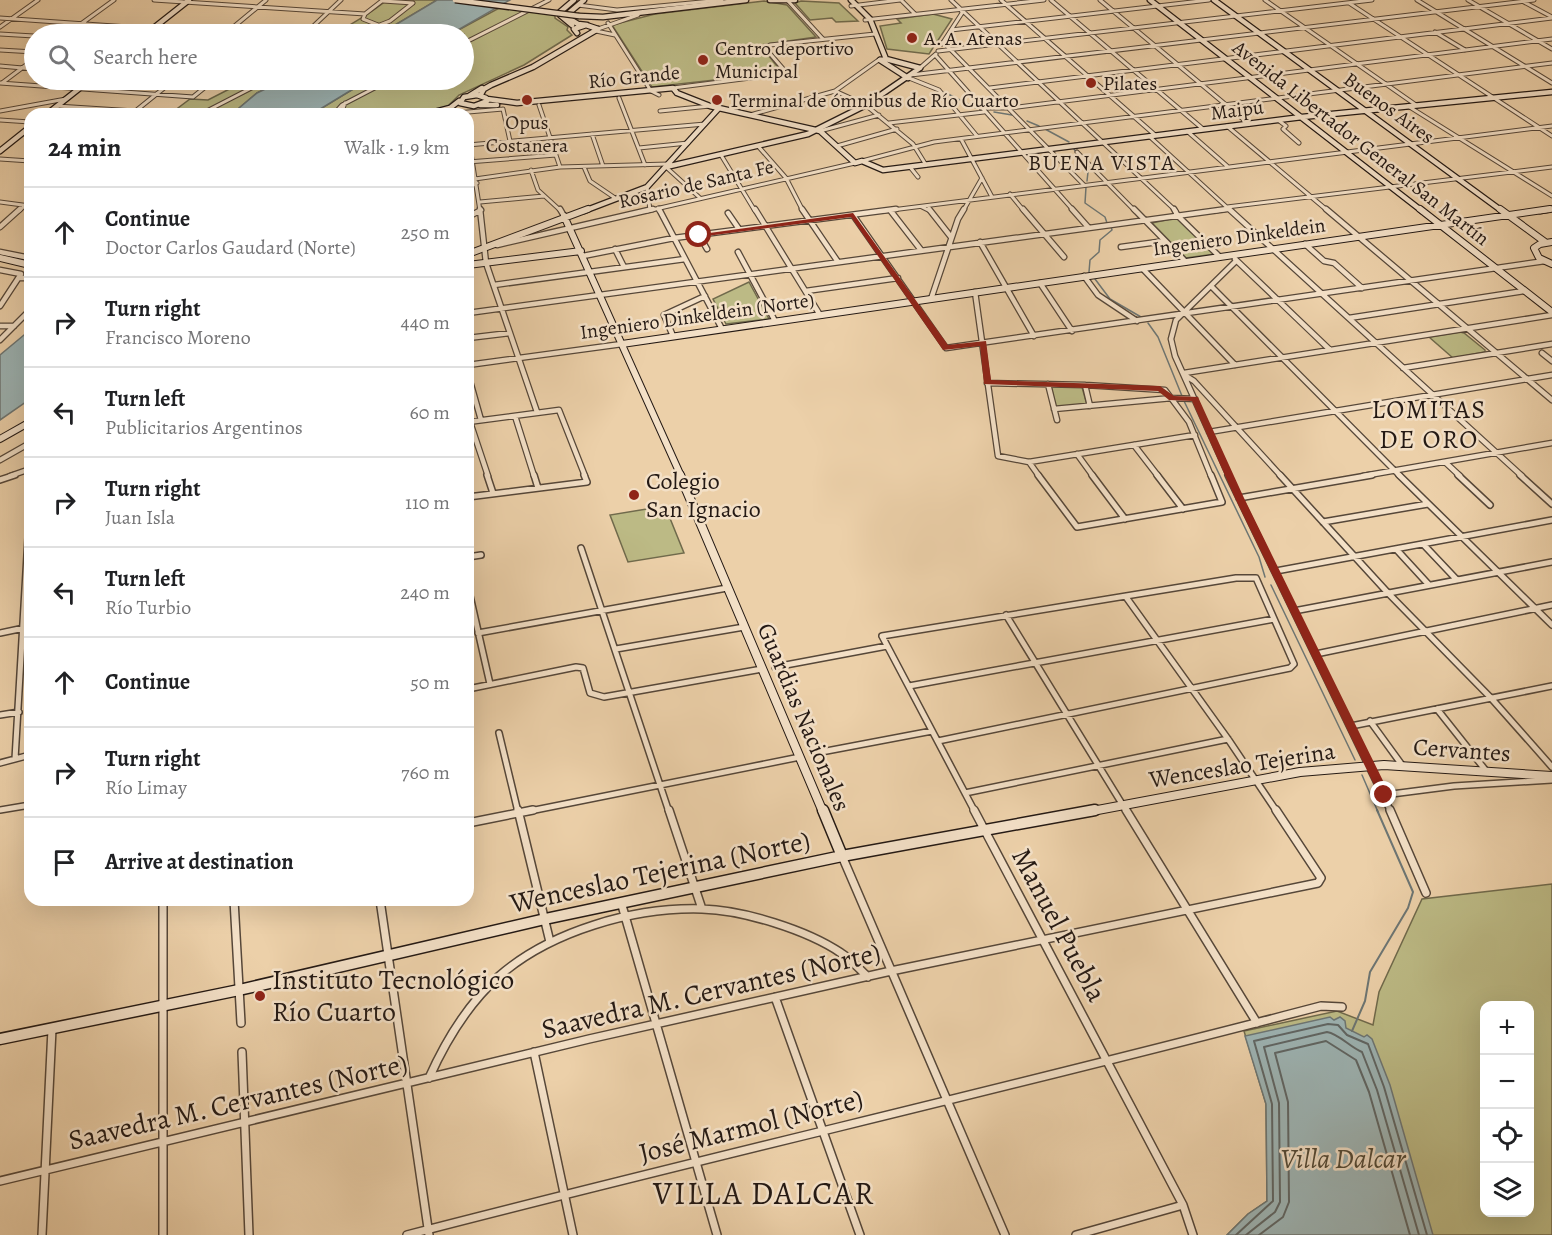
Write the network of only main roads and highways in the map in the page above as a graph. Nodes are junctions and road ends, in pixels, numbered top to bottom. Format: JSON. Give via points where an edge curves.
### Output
{"nodes":[{"id":1,"x":455,"y":0,"type":"edge"},
{"id":2,"x":491,"y":0,"type":"edge"},
{"id":3,"x":574,"y":0,"type":"edge"},
{"id":4,"x":584,"y":0,"type":"edge"},
{"id":5,"x":746,"y":0,"type":"edge"},
{"id":6,"x":770,"y":0,"type":"edge"},
{"id":7,"x":795,"y":0,"type":"edge"},
{"id":8,"x":846,"y":0,"type":"edge"},
{"id":9,"x":1150,"y":0,"type":"edge"},
{"id":10,"x":1214,"y":0,"type":"edge"},
{"id":11,"x":188,"y":1,"type":"edge"},
{"id":12,"x":724,"y":1,"type":"edge"},
{"id":13,"x":852,"y":4,"type":"edge"},
{"id":14,"x":603,"y":17,"type":"junction"},
{"id":15,"x":159,"y":24,"type":"edge"},
{"id":16,"x":595,"y":28,"type":"junction"},
{"id":17,"x":576,"y":30,"type":"junction"},
{"id":18,"x":589,"y":34,"type":"junction"},
{"id":19,"x":883,"y":59,"type":"junction"},
{"id":20,"x":909,"y":77,"type":"junction"},
{"id":21,"x":77,"y":90,"type":"edge"},
{"id":22,"x":675,"y":91,"type":"junction"},
{"id":23,"x":1552,"y":92,"type":"edge"},
{"id":24,"x":470,"y":96,"type":"junction"},
{"id":25,"x":480,"y":96,"type":"junction"},
{"id":26,"x":487,"y":99,"type":"junction"},
{"id":27,"x":463,"y":104,"type":"junction"},
{"id":28,"x":478,"y":106,"type":"junction"},
{"id":29,"x":507,"y":106,"type":"junction"},
{"id":30,"x":54,"y":108,"type":"edge"},
{"id":31,"x":450,"y":108,"type":"edge"},
{"id":32,"x":452,"y":108,"type":"edge"},
{"id":33,"x":719,"y":108,"type":"junction"},
{"id":34,"x":1365,"y":110,"type":"junction"},
{"id":35,"x":1302,"y":117,"type":"junction"},
{"id":36,"x":818,"y":131,"type":"junction"},
{"id":37,"x":24,"y":132,"type":"edge"},
{"id":38,"x":0,"y":151,"type":"edge"},
{"id":39,"x":666,"y":168,"type":"junction"},
{"id":40,"x":1552,"y":209,"type":"edge"},
{"id":41,"x":564,"y":216,"type":"junction"},
{"id":42,"x":1510,"y":216,"type":"junction"},
{"id":43,"x":1440,"y":225,"type":"junction"},
{"id":44,"x":1549,"y":242,"type":"edge"},
{"id":45,"x":474,"y":252,"type":"edge"},
{"id":46,"x":582,"y":253,"type":"junction"},
{"id":47,"x":0,"y":260,"type":"edge"},
{"id":48,"x":1552,"y":264,"type":"edge"},
{"id":49,"x":474,"y":265,"type":"edge"},
{"id":50,"x":24,"y":266,"type":"edge"},
{"id":51,"x":931,"y":299,"type":"joint"},
{"id":52,"x":1552,"y":314,"type":"edge"},
{"id":53,"x":622,"y":344,"type":"junction"},
{"id":54,"x":24,"y":427,"type":"edge"},
{"id":55,"x":0,"y":441,"type":"edge"},
{"id":56,"x":1370,"y":766,"type":"joint"},
{"id":57,"x":1552,"y":778,"type":"edge"},
{"id":58,"x":1121,"y":805,"type":"joint"},
{"id":59,"x":842,"y":856,"type":"junction"},
{"id":60,"x":0,"y":1039,"type":"edge"}],
"edges":[{"from":1,"to":14,"type":"main road","bridge":true},
{"from":2,"to":12,"type":"main road","via":[[614,13]]},
{"from":3,"to":17,"type":"main road","via":[[560,15]]},
{"from":4,"to":16,"type":"main road","via":[[568,18]]},
{"from":5,"to":12,"type":"main road"},
{"from":6,"to":7,"type":"main road"},
{"from":8,"to":13,"type":"main road"},
{"from":9,"to":35,"type":"main road","name":"Avenida Libertador General San Martín"},
{"from":10,"to":34,"type":"main road","name":"Buenos Aires"},
{"from":11,"to":15,"type":"main road"},
{"from":12,"to":14,"type":"main road"},
{"from":13,"to":19,"type":"main road","via":[[867,20]]},
{"from":14,"to":16,"type":"main road","via":[[607,20]]},
{"from":16,"to":17,"type":"main road"},
{"from":16,"to":18,"type":"main road"},
{"from":17,"to":18,"type":"main road"},
{"from":17,"to":24,"type":"main road","via":[[576,38],[569,43]]},
{"from":18,"to":25,"type":"main road","via":[[531,68],[487,87]]},
{"from":19,"to":20,"type":"main road"},
{"from":19,"to":20,"type":"main road","via":[[920,68]]},
{"from":20,"to":36,"type":"main road","via":[[867,106]]},
{"from":21,"to":30,"type":"main road"},
{"from":22,"to":29,"type":"main road","name":"Río Grande"},
{"from":22,"to":29,"type":"main road","name":"Río Grande"},
{"from":22,"to":33,"type":"main road"},
{"from":23,"to":34,"type":"main road","name":"Maipú"},
{"from":24,"to":25,"type":"main road"},
{"from":24,"to":27,"type":"main road"},
{"from":25,"to":26,"type":"main road","name":"Río Grande"},
{"from":26,"to":28,"type":"main road"},
{"from":26,"to":29,"type":"main road","name":"Río Grande"},
{"from":27,"to":28,"type":"main road","name":"Río Grande"},
{"from":27,"to":31,"type":"main road"},
{"from":27,"to":32,"type":"main road"},
{"from":28,"to":29,"type":"main road","name":"Río Grande"},
{"from":33,"to":36,"type":"main road"},
{"from":33,"to":39,"type":"main road"},
{"from":34,"to":35,"type":"main road","name":"Maipú"},
{"from":34,"to":42,"type":"main road","name":"Buenos Aires"},
{"from":35,"to":36,"type":"main road","name":"Maipú","via":[[883,170],[859,162]]},
{"from":35,"to":43,"type":"main road","name":"Avenida Libertador General San Martín"},
{"from":36,"to":39,"type":"main road","via":[[805,138]]},
{"from":37,"to":38,"type":"main road"},
{"from":39,"to":41,"type":"main road","via":[[647,187]]},
{"from":40,"to":42,"type":"main road","name":"Ingeniero Dinkeldein"},
{"from":41,"to":45,"type":"main road"},
{"from":41,"to":46,"type":"main road","name":"Guardias Nacionales"},
{"from":42,"to":43,"type":"main road","name":"Ingeniero Dinkeldein"},
{"from":42,"to":44,"type":"main road","name":"Buenos Aires"},
{"from":43,"to":51,"type":"main road","name":"Ingeniero Dinkeldein","via":[[1234,258]]},
{"from":43,"to":52,"type":"main road","name":"Avenida Libertador General San Martín"},
{"from":44,"to":48,"type":"main road","via":[[1536,246],[1534,252]]},
{"from":46,"to":49,"type":"main road"},
{"from":46,"to":53,"type":"main road","name":"Guardias Nacionales"},
{"from":47,"to":50,"type":"main road"},
{"from":51,"to":53,"type":"main road","name":"Ingeniero Dinkeldein (Norte)"},
{"from":53,"to":59,"type":"main road","name":"Guardias Nacionales"},
{"from":54,"to":55,"type":"main road"},
{"from":56,"to":57,"type":"main road","name":"Cervantes","via":[[1402,765]]},
{"from":56,"to":58,"type":"main road","name":"Wenceslao Tejerina","via":[[1300,772]]},
{"from":58,"to":59,"type":"main road","name":"Wenceslao Tejerina (Norte)"},
{"from":59,"to":60,"type":"main road","name":"Wenceslao Tejerina (Norte)"}]}
